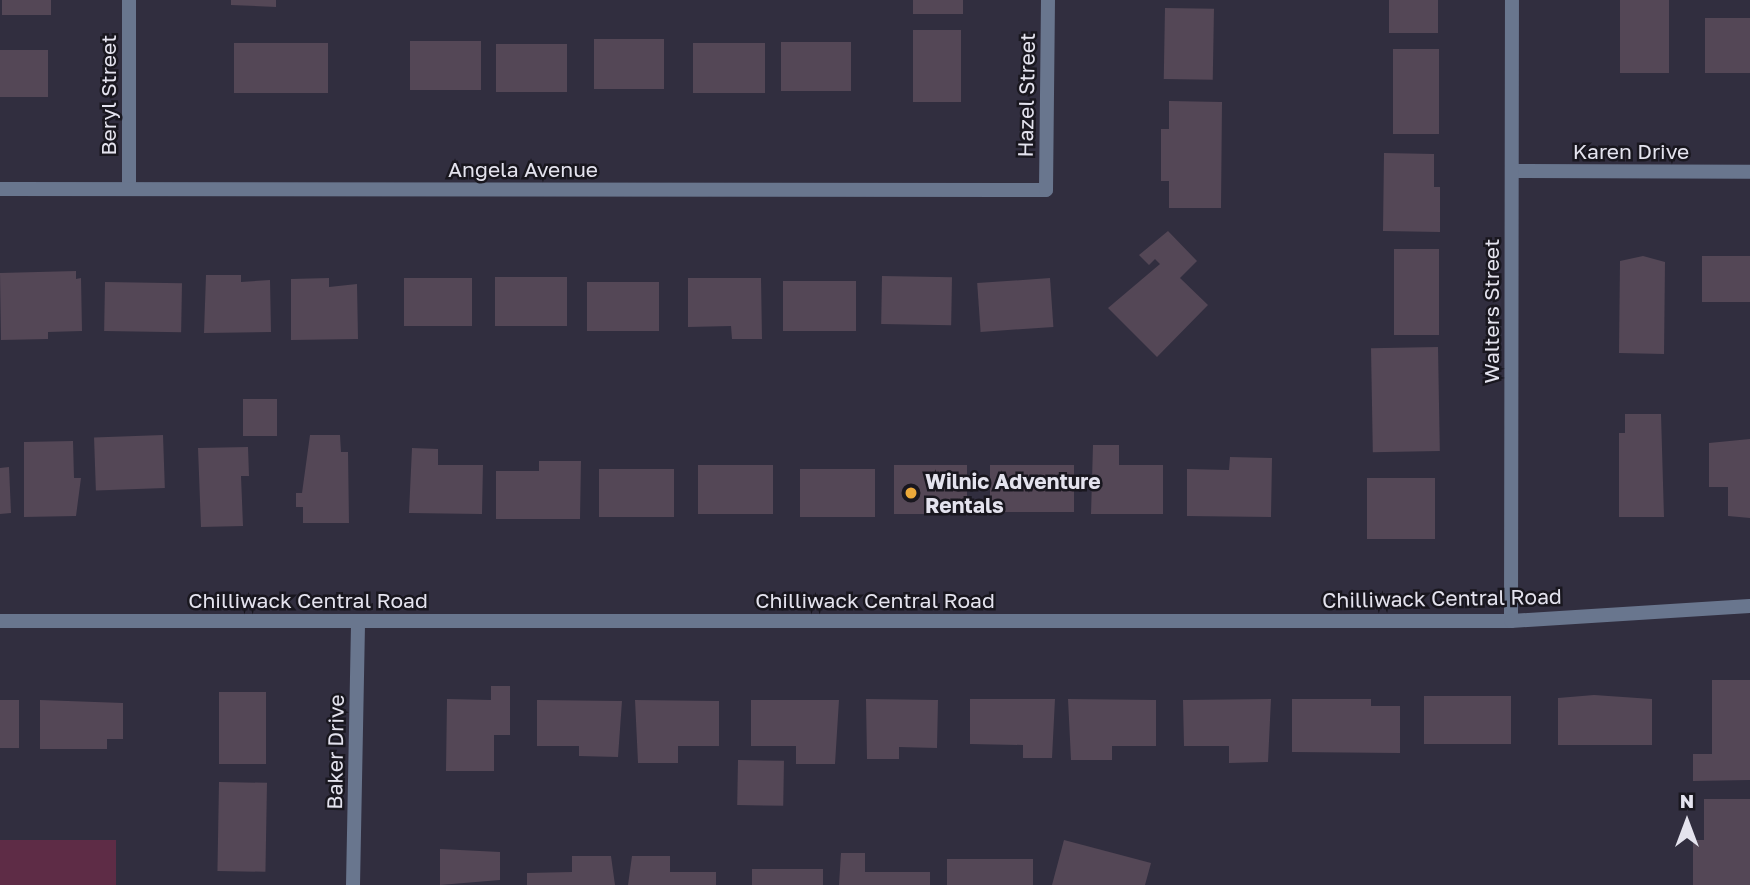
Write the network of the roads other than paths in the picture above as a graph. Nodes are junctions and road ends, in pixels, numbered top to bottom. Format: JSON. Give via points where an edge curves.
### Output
{"nodes":[{"id":1,"x":129,"y":0,"type":"edge"},
{"id":2,"x":1048,"y":0,"type":"edge"},
{"id":3,"x":1511,"y":0,"type":"edge"},
{"id":4,"x":1512,"y":172,"type":"junction"},
{"id":5,"x":1750,"y":172,"type":"edge"},
{"id":6,"x":0,"y":189,"type":"edge"},
{"id":7,"x":129,"y":189,"type":"junction"},
{"id":8,"x":1046,"y":190,"type":"joint"},
{"id":9,"x":1750,"y":607,"type":"edge"},
{"id":10,"x":0,"y":621,"type":"edge"},
{"id":11,"x":358,"y":621,"type":"junction"},
{"id":12,"x":1511,"y":621,"type":"junction"},
{"id":13,"x":353,"y":885,"type":"edge"}],
"edges":[{"from":1,"to":7,"type":"street","name":"Beryl Street"},
{"from":2,"to":8,"type":"street","name":"Hazel Street"},
{"from":3,"to":4,"type":"street","name":"Walters Street"},
{"from":4,"to":5,"type":"street","name":"Karen Drive"},
{"from":4,"to":12,"type":"street","name":"Walters Street"},
{"from":6,"to":7,"type":"street","name":"Angela Avenue"},
{"from":7,"to":8,"type":"street","name":"Angela Avenue"},
{"from":9,"to":12,"type":"street","name":"Chilliwack Central Road"},
{"from":10,"to":11,"type":"street","name":"Chilliwack Central Road"},
{"from":11,"to":12,"type":"street","name":"Chilliwack Central Road"},
{"from":11,"to":13,"type":"street","name":"Baker Drive"}]}
